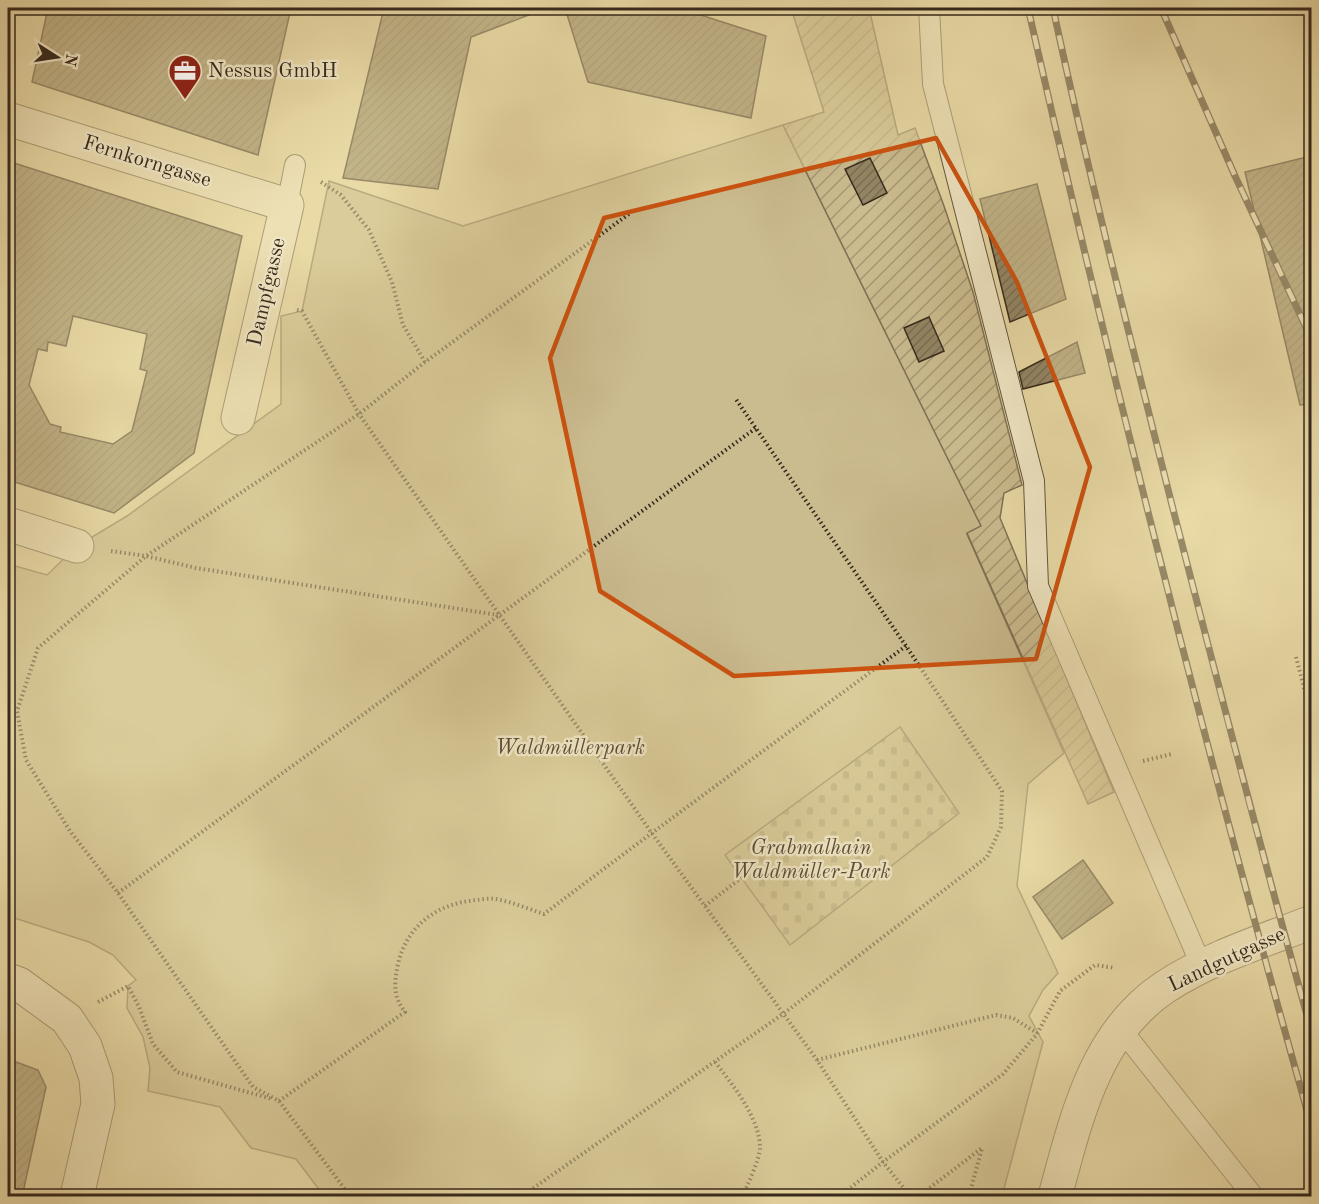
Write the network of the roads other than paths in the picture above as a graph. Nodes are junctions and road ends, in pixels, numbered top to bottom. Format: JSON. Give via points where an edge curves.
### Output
{"nodes":[{"id":1,"x":929,"y":8,"type":"edge"},
{"id":2,"x":8,"y":119,"type":"edge"},
{"id":3,"x":296,"y":165,"type":"road end"},
{"id":4,"x":287,"y":204,"type":"junction"},
{"id":5,"x":238,"y":418,"type":"dead end"},
{"id":6,"x":8,"y":524,"type":"edge"},
{"id":7,"x":77,"y":546,"type":"road end"},
{"id":8,"x":1311,"y":922,"type":"edge"},
{"id":9,"x":1202,"y":968,"type":"junction"},
{"id":10,"x":8,"y":980,"type":"edge"},
{"id":11,"x":1121,"y":1029,"type":"junction"},
{"id":12,"x":77,"y":1197,"type":"edge"},
{"id":13,"x":1055,"y":1197,"type":"edge"},
{"id":14,"x":1253,"y":1197,"type":"edge"}],
"edges":[{"from":1,"to":9,"type":"lane","via":[[933,84],[1034,481],[1038,586]]},
{"from":2,"to":4,"type":"street","name":"Fernkorngasse"},
{"from":3,"to":4,"type":"lane","name":"Dampfgasse"},
{"from":4,"to":5,"type":"street","name":"Dampfgasse"},
{"from":6,"to":7,"type":"street"},
{"from":8,"to":9,"type":"street","name":"Landgutgasse"},
{"from":9,"to":11,"type":"street","name":"Landgutgasse","via":[[1165,987]]},
{"from":10,"to":12,"type":"street","via":[[67,1019],[85,1046],[96,1078],[98,1104]]},
{"from":11,"to":13,"type":"street","name":"Landgutgasse","via":[[1102,1057],[1081,1105]]},
{"from":11,"to":14,"type":"lane"}]}
